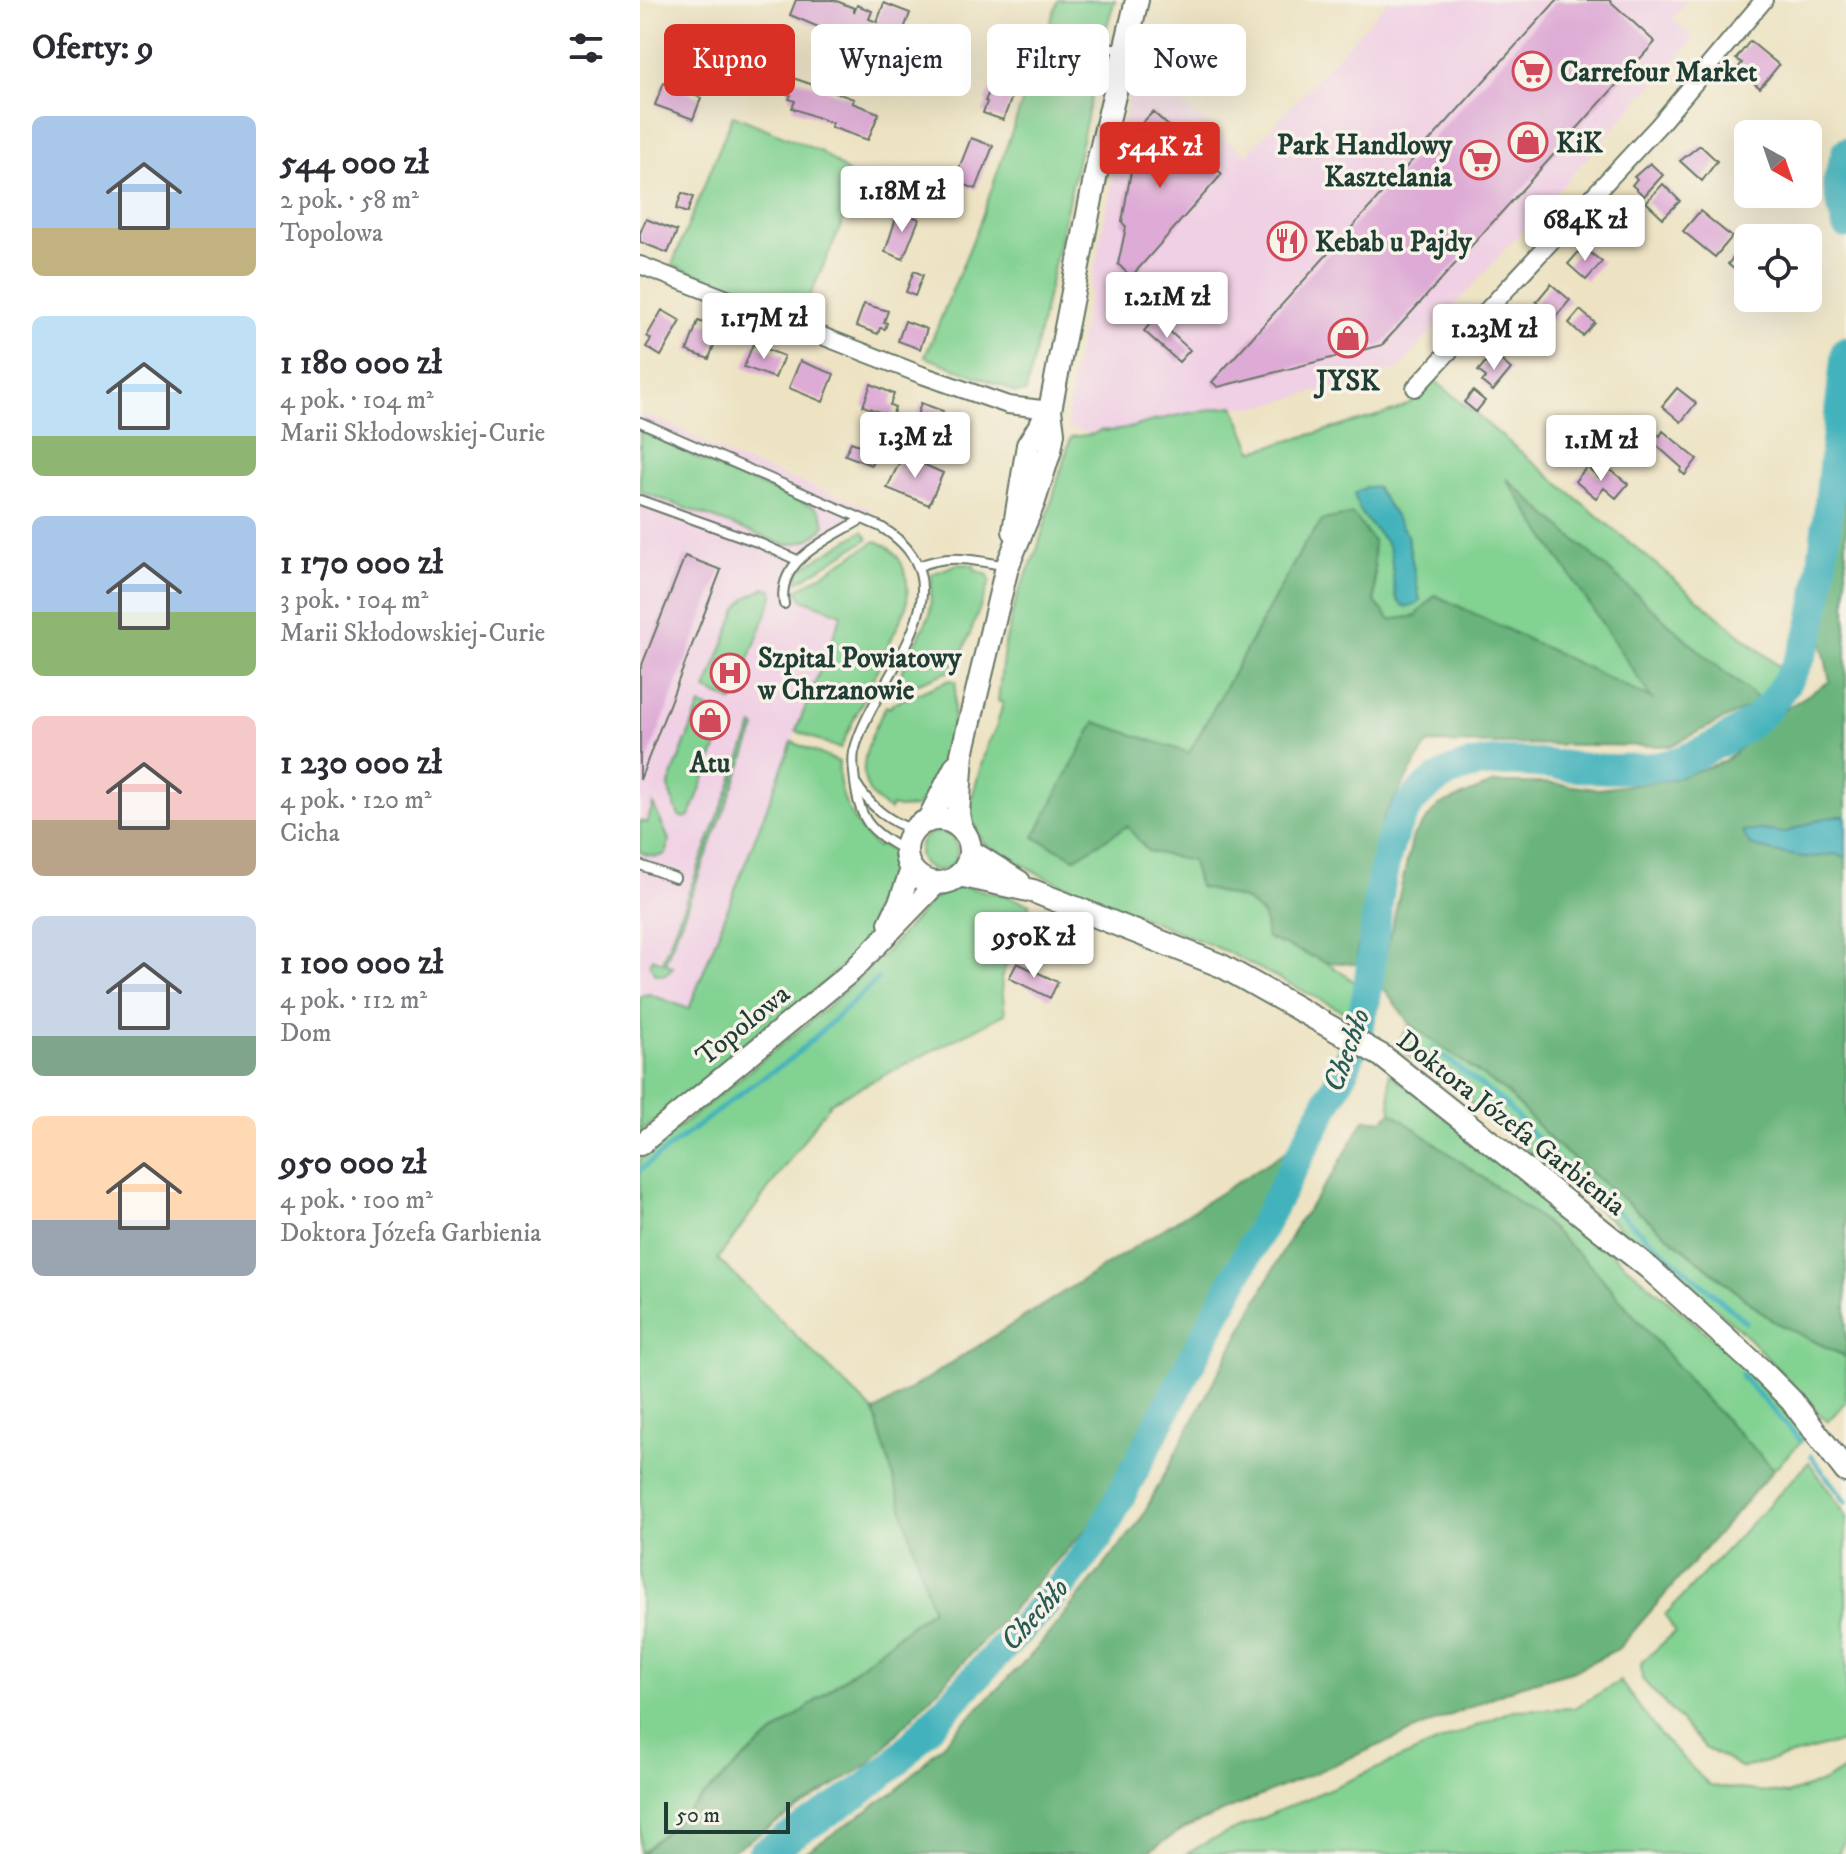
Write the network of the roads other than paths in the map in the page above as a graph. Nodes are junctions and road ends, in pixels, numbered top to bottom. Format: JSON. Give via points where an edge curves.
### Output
{"nodes":[{"id":1,"x":1137,"y":0,"type":"edge"},
{"id":2,"x":1764,"y":0,"type":"edge"},
{"id":3,"x":1109,"y":48,"type":"edge"},
{"id":4,"x":1124,"y":51,"type":"junction"},
{"id":5,"x":640,"y":265,"type":"edge"},
{"id":6,"x":1415,"y":388,"type":"dead end"},
{"id":7,"x":1050,"y":410,"type":"junction"},
{"id":8,"x":640,"y":422,"type":"edge"},
{"id":9,"x":640,"y":500,"type":"edge"},
{"id":10,"x":862,"y":519,"type":"junction"},
{"id":11,"x":797,"y":560,"type":"junction"},
{"id":12,"x":1009,"y":561,"type":"junction"},
{"id":13,"x":918,"y":567,"type":"junction"},
{"id":14,"x":784,"y":604,"type":"dead end"},
{"id":15,"x":962,"y":754,"type":"junction"},
{"id":16,"x":855,"y":781,"type":"junction"},
{"id":17,"x":961,"y":829,"type":"junction"},
{"id":18,"x":915,"y":843,"type":"junction"},
{"id":19,"x":970,"y":851,"type":"junction"},
{"id":20,"x":640,"y":865,"type":"edge"},
{"id":21,"x":959,"y":875,"type":"junction"},
{"id":22,"x":675,"y":878,"type":"dead end"},
{"id":23,"x":937,"y":883,"type":"junction"},
{"id":24,"x":1033,"y":891,"type":"junction"},
{"id":25,"x":878,"y":944,"type":"junction"},
{"id":26,"x":640,"y":1145,"type":"edge"},
{"id":27,"x":1846,"y":1471,"type":"edge"}],
"edges":[{"from":1,"to":4,"type":"main road","name":"Topolowa"},
{"from":2,"to":6,"type":"street","via":[[1659,125]]},
{"from":3,"to":4,"type":"lane"},
{"from":4,"to":7,"type":"main road","name":"Topolowa"},
{"from":5,"to":7,"type":"street","via":[[922,375],[1008,405]]},
{"from":7,"to":12,"type":"main road","name":"Topolowa","via":[[1050,450]]},
{"from":8,"to":10,"type":"lane"},
{"from":9,"to":11,"type":"lane"},
{"from":10,"to":11,"type":"lane"},
{"from":10,"to":13,"type":"lane","via":[[902,541]]},
{"from":11,"to":14,"type":"lane","via":[[786,577]]},
{"from":12,"to":13,"type":"lane","via":[[957,558]]},
{"from":12,"to":15,"type":"main road","name":"Topolowa"},
{"from":13,"to":16,"type":"lane","via":[[921,611],[858,741]]},
{"from":15,"to":17,"type":"main road","name":"Topolowa"},
{"from":15,"to":18,"type":"main road","name":"Topolowa"},
{"from":16,"to":18,"type":"lane","via":[[877,810]]},
{"from":16,"to":18,"type":"lane","via":[[855,797],[868,823],[890,843]]},
{"from":17,"to":18,"type":"main road","via":[[940,819]]},
{"from":17,"to":19,"type":"main road"},
{"from":18,"to":23,"type":"main road","via":[[922,879]]},
{"from":18,"to":25,"type":"street","name":"Topolowa","via":[[900,900]]},
{"from":19,"to":21,"type":"main road"},
{"from":19,"to":24,"type":"main road","name":"Doktora Józefa Garbienia"},
{"from":20,"to":22,"type":"lane"},
{"from":21,"to":23,"type":"main road"},
{"from":21,"to":24,"type":"main road","name":"Doktora Józefa Garbienia"},
{"from":23,"to":25,"type":"street","name":"Topolowa"},
{"from":24,"to":27,"type":"main road","name":"Doktora Józefa Garbienia","via":[[1222,966],[1382,1056],[1649,1268],[1791,1400]]},
{"from":25,"to":26,"type":"street","name":"Topolowa","via":[[816,1002]]}]}
